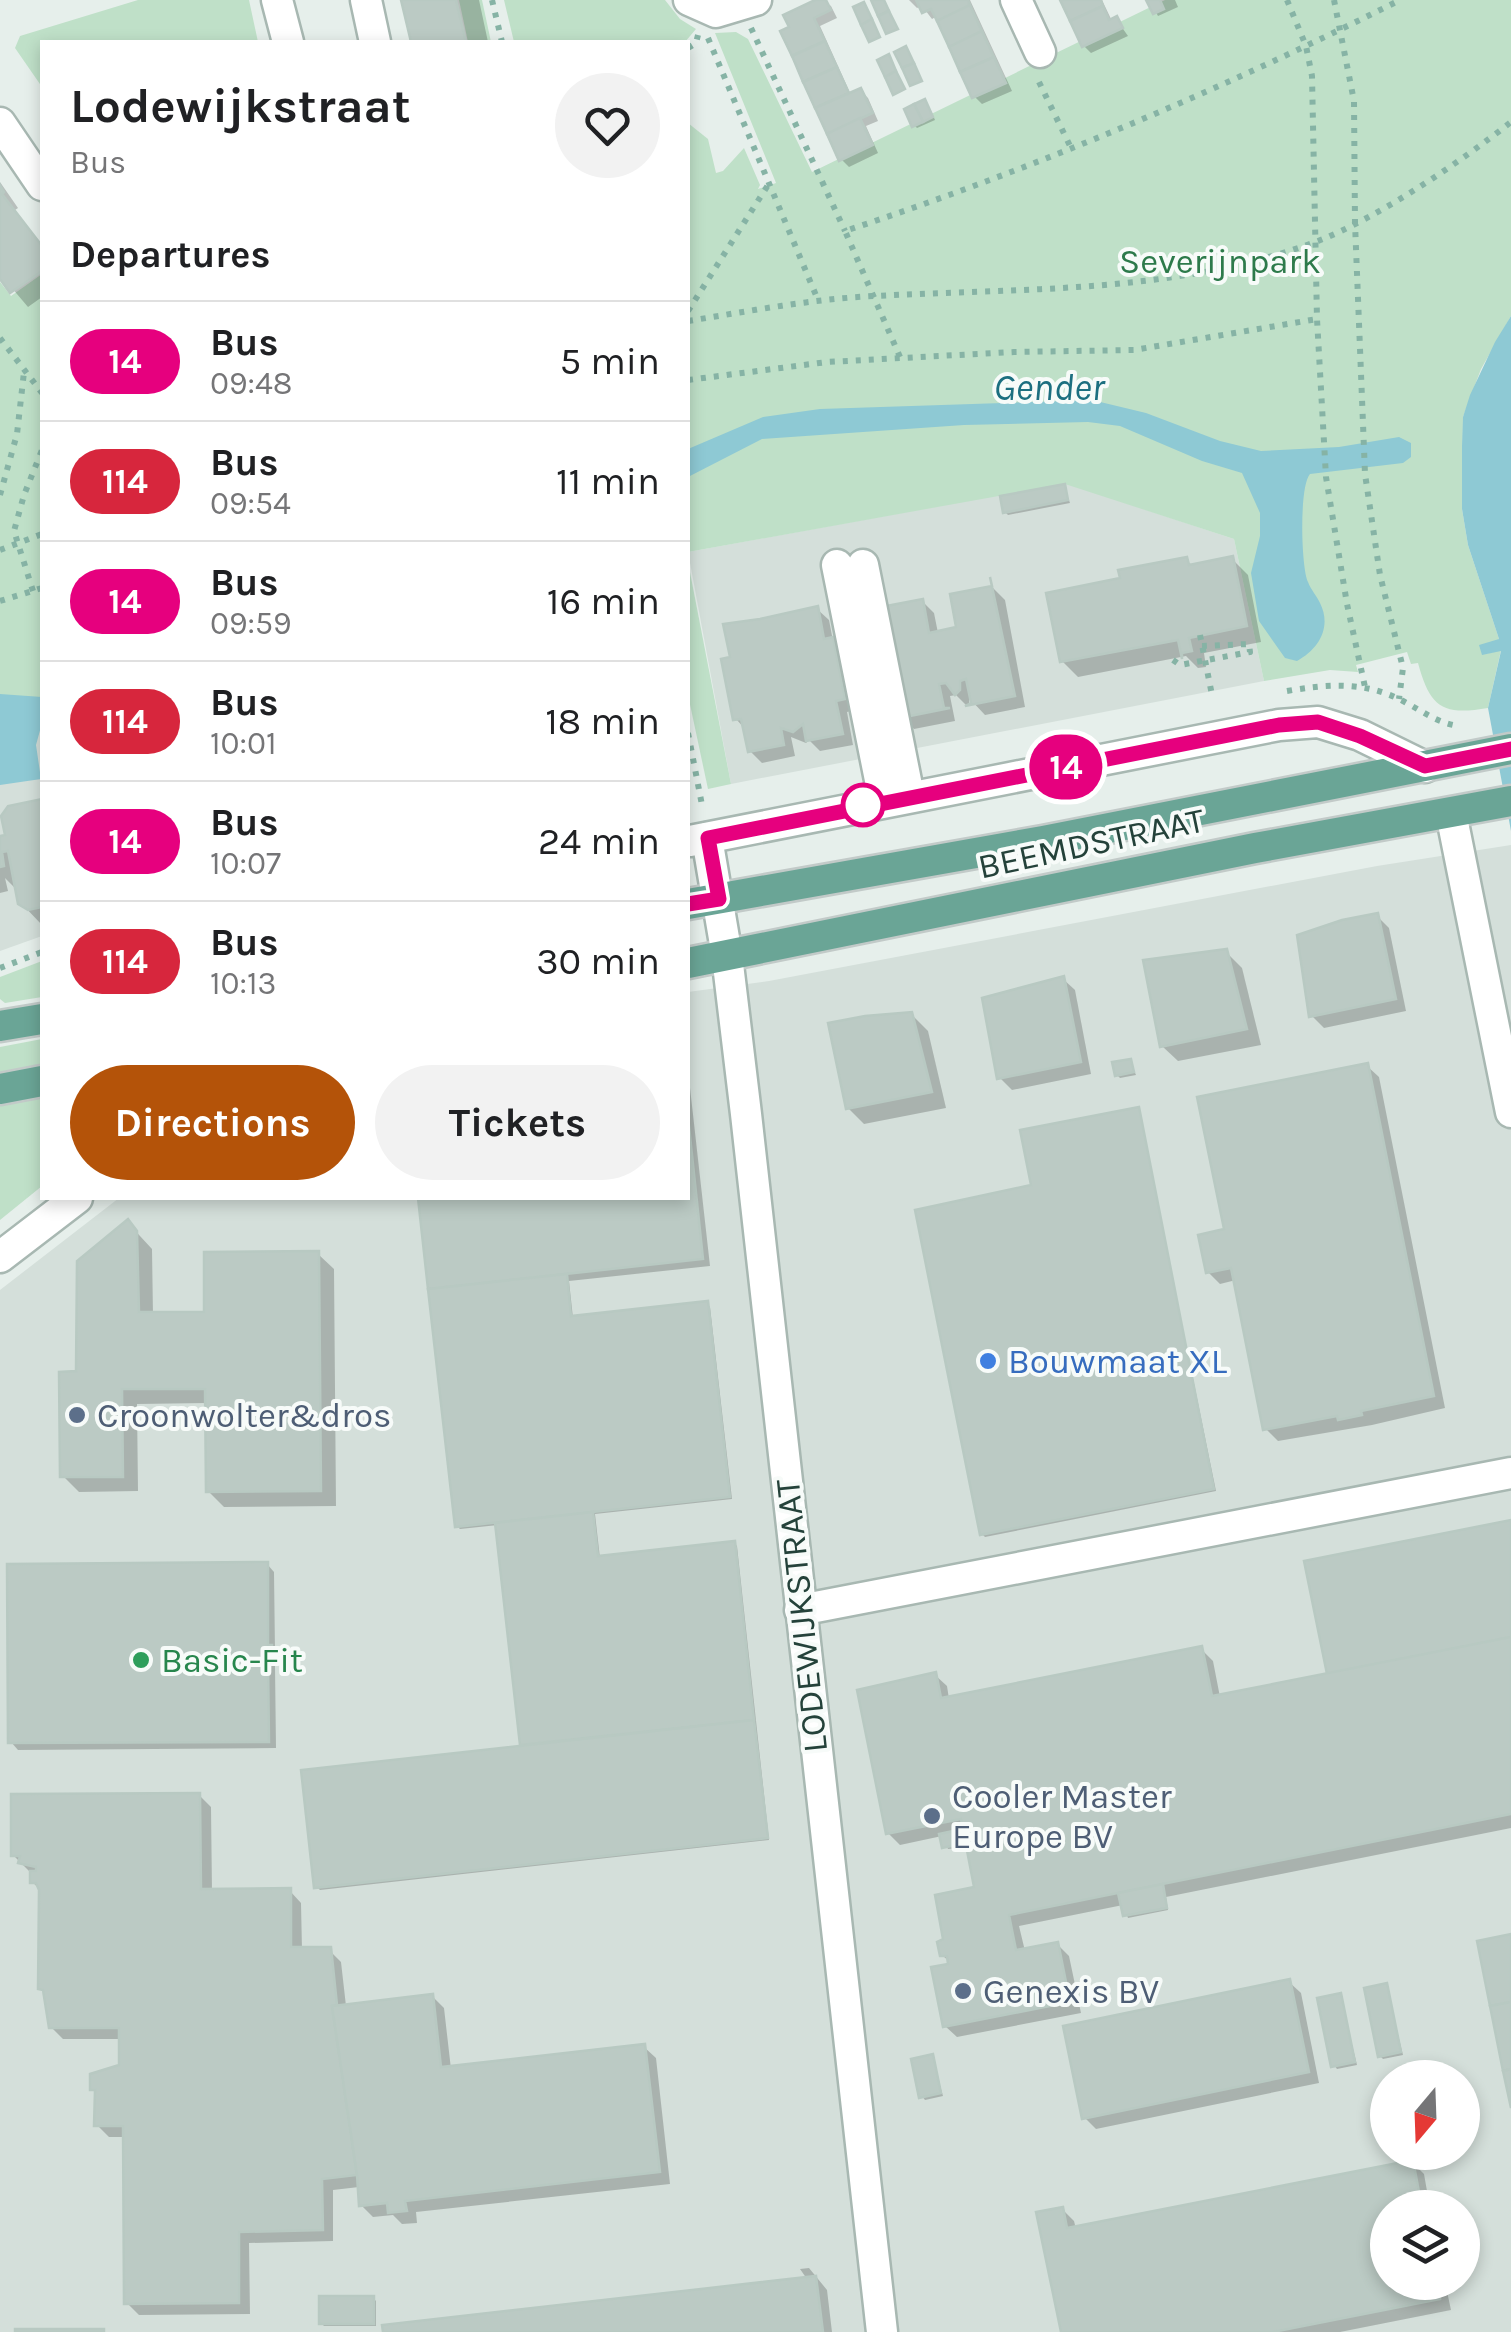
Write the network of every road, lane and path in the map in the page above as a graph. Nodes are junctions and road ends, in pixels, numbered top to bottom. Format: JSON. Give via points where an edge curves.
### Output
{"nodes":[{"id":1,"x":277,"y":0,"type":"edge"},
{"id":2,"x":366,"y":0,"type":"edge"},
{"id":3,"x":492,"y":0,"type":"edge"},
{"id":4,"x":1016,"y":0,"type":"edge"},
{"id":5,"x":1286,"y":0,"type":"edge"},
{"id":6,"x":1334,"y":0,"type":"edge"},
{"id":7,"x":1400,"y":0,"type":"edge"},
{"id":8,"x":704,"y":7,"type":"edge"},
{"id":9,"x":753,"y":13,"type":"edge"},
{"id":10,"x":1341,"y":30,"type":"junction"},
{"id":11,"x":287,"y":40,"type":"edge"},
{"id":12,"x":376,"y":40,"type":"edge"},
{"id":13,"x":502,"y":40,"type":"edge"},
{"id":14,"x":1306,"y":46,"type":"junction"},
{"id":15,"x":1040,"y":52,"type":"joint"},
{"id":16,"x":1511,"y":122,"type":"edge"},
{"id":17,"x":0,"y":123,"type":"edge"},
{"id":18,"x":1072,"y":150,"type":"junction"},
{"id":19,"x":40,"y":182,"type":"edge"},
{"id":20,"x":768,"y":184,"type":"junction"},
{"id":21,"x":1355,"y":223,"type":"junction"},
{"id":22,"x":845,"y":231,"type":"junction"},
{"id":23,"x":1317,"y":241,"type":"junction"},
{"id":24,"x":874,"y":296,"type":"junction"},
{"id":25,"x":818,"y":300,"type":"junction"},
{"id":26,"x":690,"y":307,"type":"edge"},
{"id":27,"x":1318,"y":319,"type":"junction"},
{"id":28,"x":690,"y":321,"type":"edge"},
{"id":29,"x":0,"y":338,"type":"edge"},
{"id":30,"x":900,"y":357,"type":"junction"},
{"id":31,"x":24,"y":372,"type":"junction"},
{"id":32,"x":690,"y":380,"type":"edge"},
{"id":33,"x":40,"y":391,"type":"edge"},
{"id":34,"x":40,"y":455,"type":"edge"},
{"id":35,"x":0,"y":495,"type":"edge"},
{"id":36,"x":40,"y":535,"type":"edge"},
{"id":37,"x":17,"y":545,"type":"junction"},
{"id":38,"x":0,"y":550,"type":"edge"},
{"id":39,"x":850,"y":565,"type":"dead end"},
{"id":40,"x":40,"y":589,"type":"edge"},
{"id":41,"x":33,"y":591,"type":"junction"},
{"id":42,"x":0,"y":601,"type":"edge"},
{"id":43,"x":1200,"y":635,"type":"dead end"},
{"id":44,"x":1202,"y":646,"type":"junction"},
{"id":45,"x":1172,"y":660,"type":"dead end"},
{"id":46,"x":1205,"y":662,"type":"junction"},
{"id":47,"x":1212,"y":695,"type":"dead end"},
{"id":48,"x":1399,"y":699,"type":"junction"},
{"id":49,"x":1462,"y":726,"type":"dead end"},
{"id":50,"x":690,"y":743,"type":"edge"},
{"id":51,"x":1498,"y":751,"type":"edge"},
{"id":52,"x":1425,"y":766,"type":"junction"},
{"id":53,"x":897,"y":798,"type":"junction"},
{"id":54,"x":1504,"y":803,"type":"edge"},
{"id":55,"x":702,"y":804,"type":"dead end"},
{"id":56,"x":1451,"y":813,"type":"junction"},
{"id":57,"x":698,"y":839,"type":"edge"},
{"id":58,"x":719,"y":899,"type":"junction"},
{"id":59,"x":690,"y":904,"type":"edge"},
{"id":60,"x":40,"y":953,"type":"edge"},
{"id":61,"x":727,"y":956,"type":"junction"},
{"id":62,"x":690,"y":963,"type":"edge"},
{"id":63,"x":0,"y":968,"type":"edge"},
{"id":64,"x":40,"y":1018,"type":"edge"},
{"id":65,"x":0,"y":1026,"type":"edge"},
{"id":66,"x":40,"y":1081,"type":"edge"},
{"id":67,"x":0,"y":1089,"type":"edge"},
{"id":68,"x":1511,"y":1112,"type":"edge"},
{"id":69,"x":74,"y":1200,"type":"edge"},
{"id":70,"x":0,"y":1257,"type":"edge"},
{"id":71,"x":1511,"y":1473,"type":"edge"},
{"id":72,"x":800,"y":1610,"type":"junction"},
{"id":73,"x":882,"y":2332,"type":"edge"}],
"edges":[{"from":1,"to":11,"type":"street"},
{"from":2,"to":12,"type":"street"},
{"from":3,"to":13,"type":"path"},
{"from":4,"to":15,"type":"street"},
{"from":5,"to":14,"type":"path"},
{"from":6,"to":10,"type":"path"},
{"from":7,"to":10,"type":"path"},
{"from":8,"to":9,"type":"street"},
{"from":8,"to":20,"type":"path","via":[[705,31]]},
{"from":9,"to":22,"type":"path"},
{"from":10,"to":14,"type":"path"},
{"from":10,"to":21,"type":"path","via":[[1354,100]]},
{"from":14,"to":18,"type":"path"},
{"from":14,"to":23,"type":"path"},
{"from":15,"to":18,"type":"path","via":[[1035,72]]},
{"from":16,"to":21,"type":"path"},
{"from":17,"to":19,"type":"street"},
{"from":18,"to":22,"type":"path"},
{"from":20,"to":25,"type":"path"},
{"from":20,"to":26,"type":"path"},
{"from":21,"to":23,"type":"path"},
{"from":21,"to":48,"type":"path","via":[[1365,474],[1403,668]]},
{"from":22,"to":24,"type":"path"},
{"from":23,"to":24,"type":"path","via":[[1156,278]]},
{"from":23,"to":27,"type":"path"},
{"from":24,"to":25,"type":"path"},
{"from":24,"to":30,"type":"path"},
{"from":25,"to":28,"type":"path"},
{"from":27,"to":30,"type":"path","via":[[1134,350]]},
{"from":27,"to":48,"type":"path","via":[[1326,477],[1347,604],[1366,687]]},
{"from":29,"to":31,"type":"path"},
{"from":30,"to":32,"type":"path"},
{"from":31,"to":33,"type":"path"},
{"from":31,"to":35,"type":"path","via":[[17,434]]},
{"from":34,"to":37,"type":"path","via":[[14,531]]},
{"from":36,"to":37,"type":"path"},
{"from":37,"to":38,"type":"path"},
{"from":37,"to":41,"type":"path"},
{"from":39,"to":53,"type":"street"},
{"from":40,"to":41,"type":"path"},
{"from":41,"to":42,"type":"path"},
{"from":43,"to":44,"type":"path"},
{"from":44,"to":46,"type":"path"},
{"from":44,"to":46,"type":"path","via":[[1249,644],[1250,652]]},
{"from":45,"to":46,"type":"path","via":[[1180,666]]},
{"from":46,"to":47,"type":"path"},
{"from":48,"to":49,"type":"path"},
{"from":50,"to":55,"type":"path"},
{"from":51,"to":52,"type":"main road","name":"BEEMDSTRAAT"},
{"from":52,"to":53,"type":"street","via":[[1318,722]]},
{"from":52,"to":58,"type":"main road","name":"BEEMDSTRAAT"},
{"from":53,"to":57,"type":"street"},
{"from":54,"to":56,"type":"main road","name":"BEEMDSTRAAT"},
{"from":56,"to":61,"type":"main road","name":"BEEMDSTRAAT"},
{"from":56,"to":68,"type":"street"},
{"from":57,"to":58,"type":"street"},
{"from":58,"to":59,"type":"main road","name":"BEEMDSTRAAT"},
{"from":58,"to":61,"type":"street","name":"LODEWIJKSTRAAT"},
{"from":60,"to":63,"type":"path"},
{"from":61,"to":62,"type":"main road","name":"BEEMDSTRAAT"},
{"from":61,"to":72,"type":"street","name":"LODEWIJKSTRAAT"},
{"from":64,"to":65,"type":"main road"},
{"from":66,"to":67,"type":"main road"},
{"from":69,"to":70,"type":"street"},
{"from":71,"to":72,"type":"street"},
{"from":72,"to":73,"type":"street","name":"LODEWIJKSTRAAT"}]}
